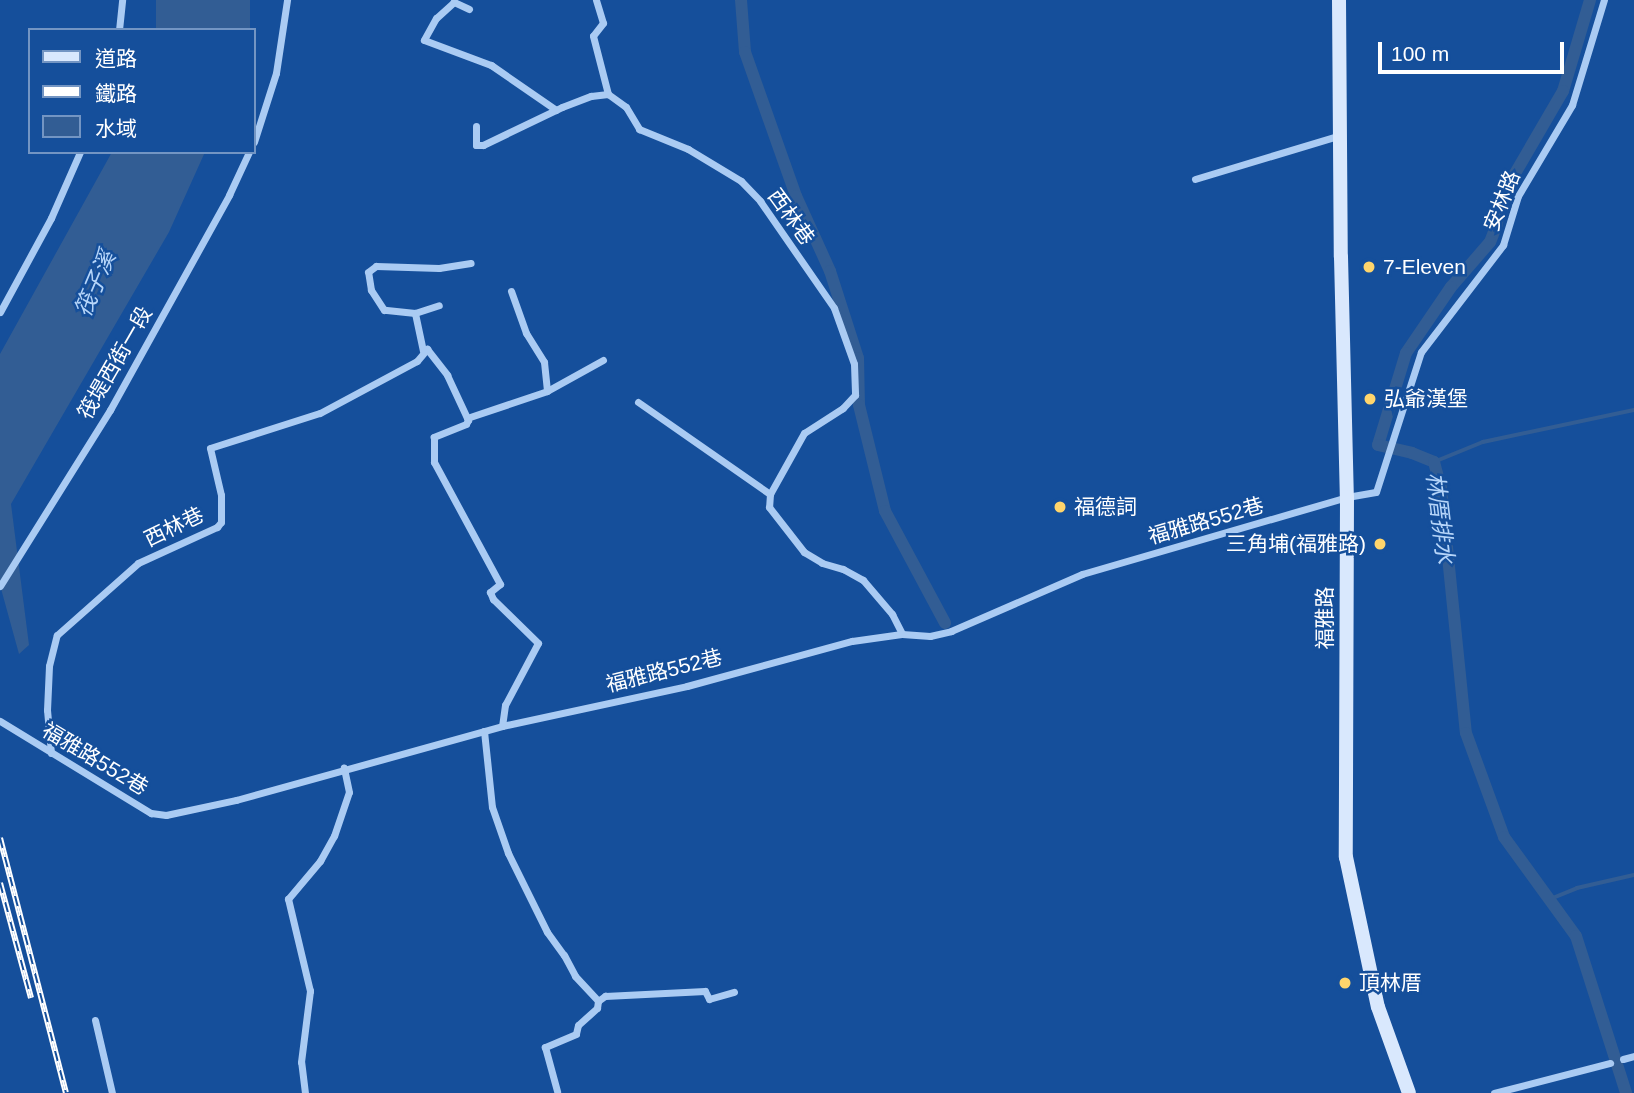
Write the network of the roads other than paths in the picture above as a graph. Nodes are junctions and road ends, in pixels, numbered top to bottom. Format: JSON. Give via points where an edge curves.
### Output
{"nodes":[{"id":1,"x":122,"y":0,"type":"edge"},
{"id":2,"x":287,"y":0,"type":"edge"},
{"id":3,"x":596,"y":0,"type":"edge"},
{"id":4,"x":1339,"y":0,"type":"edge"},
{"id":5,"x":1604,"y":0,"type":"edge"},
{"id":6,"x":469,"y":9,"type":"dead end"},
{"id":7,"x":119,"y":28,"type":"edge"},
{"id":8,"x":608,"y":94,"type":"junction"},
{"id":9,"x":556,"y":110,"type":"junction"},
{"id":10,"x":476,"y":126,"type":"dead end"},
{"id":11,"x":1341,"y":135,"type":"junction"},
{"id":12,"x":256,"y":136,"type":"edge"},
{"id":13,"x":79,"y":154,"type":"edge"},
{"id":14,"x":248,"y":154,"type":"edge"},
{"id":15,"x":1195,"y":179,"type":"dead end"},
{"id":16,"x":471,"y":263,"type":"dead end"},
{"id":17,"x":511,"y":291,"type":"dead end"},
{"id":18,"x":439,"y":305,"type":"dead end"},
{"id":19,"x":0,"y":313,"type":"edge"},
{"id":20,"x":415,"y":313,"type":"junction"},
{"id":21,"x":423,"y":351,"type":"junction"},
{"id":22,"x":603,"y":360,"type":"dead end"},
{"id":23,"x":547,"y":391,"type":"junction"},
{"id":24,"x":638,"y":402,"type":"dead end"},
{"id":25,"x":467,"y":418,"type":"junction"},
{"id":26,"x":771,"y":494,"type":"junction"},
{"id":27,"x":1347,"y":497,"type":"junction"},
{"id":28,"x":0,"y":586,"type":"edge"},
{"id":29,"x":902,"y":634,"type":"junction"},
{"id":30,"x":0,"y":721,"type":"edge"},
{"id":31,"x":502,"y":726,"type":"junction"},
{"id":32,"x":484,"y":731,"type":"junction"},
{"id":33,"x":51,"y":753,"type":"junction"},
{"id":34,"x":344,"y":768,"type":"junction"},
{"id":35,"x":734,"y":992,"type":"dead end"},
{"id":36,"x":598,"y":1001,"type":"junction"},
{"id":37,"x":95,"y":1020,"type":"dead end"},
{"id":38,"x":1634,"y":1056,"type":"edge"},
{"id":39,"x":1623,"y":1059,"type":"dead end"},
{"id":40,"x":1610,"y":1063,"type":"dead end"},
{"id":41,"x":557,"y":1091,"type":"dead end"},
{"id":42,"x":112,"y":1093,"type":"edge"},
{"id":43,"x":305,"y":1093,"type":"edge"},
{"id":44,"x":1409,"y":1093,"type":"edge"},
{"id":45,"x":1494,"y":1093,"type":"edge"}],
"edges":[{"from":1,"to":7,"type":"street"},
{"from":2,"to":12,"type":"street","via":[[276,73]]},
{"from":3,"to":8,"type":"street","via":[[603,23],[593,36]]},
{"from":4,"to":11,"type":"main road","name":"福雅路"},
{"from":5,"to":27,"type":"street","name":"安林路","via":[[1572,105],[1518,196],[1503,245],[1421,352],[1378,490]]},
{"from":6,"to":9,"type":"street","via":[[454,2],[436,18],[425,40],[491,65]]},
{"from":8,"to":9,"type":"street"},
{"from":8,"to":26,"type":"street","name":"西林巷","via":[[626,107],[639,129],[688,149],[741,181],[760,201],[838,317],[854,364],[855,395],[804,433]]},
{"from":9,"to":10,"type":"street","via":[[483,145],[476,145]]},
{"from":11,"to":15,"type":"street"},
{"from":11,"to":27,"type":"main road","name":"福雅路"},
{"from":13,"to":19,"type":"street"},
{"from":14,"to":28,"type":"street","name":"筏堤西街一段","via":[[110,410]]},
{"from":16,"to":20,"type":"street","via":[[439,268],[372,267],[368,272],[376,302],[384,310]]},
{"from":17,"to":23,"type":"street","via":[[526,333],[544,362]]},
{"from":18,"to":20,"type":"street"},
{"from":20,"to":21,"type":"street"},
{"from":21,"to":25,"type":"street","via":[[427,349],[447,375]]},
{"from":21,"to":33,"type":"street","name":"西林巷","via":[[417,361],[328,409],[210,447],[221,495],[221,522],[138,563],[57,635],[49,666]]},
{"from":22,"to":23,"type":"street"},
{"from":23,"to":25,"type":"street"},
{"from":24,"to":26,"type":"street"},
{"from":25,"to":31,"type":"street","via":[[466,424],[434,437],[434,462],[500,584],[490,592],[493,599],[538,645],[505,705]]},
{"from":26,"to":29,"type":"street","via":[[769,507],[797,545],[822,563],[863,580],[892,614]]},
{"from":27,"to":29,"type":"street","name":"福雅路552巷","via":[[1082,574],[951,631],[930,636]]},
{"from":27,"to":44,"type":"main road","name":"福雅路","via":[[1346,857],[1378,1007]]},
{"from":29,"to":31,"type":"street","name":"福雅路552巷","via":[[852,641],[687,686]]},
{"from":30,"to":33,"type":"street","name":"福雅路552巷"},
{"from":31,"to":32,"type":"street","name":"福雅路552巷"},
{"from":32,"to":34,"type":"street","name":"福雅路552巷"},
{"from":32,"to":36,"type":"street","via":[[492,807],[508,853],[547,932],[575,976]]},
{"from":33,"to":34,"type":"street","name":"福雅路552巷","via":[[151,813],[166,815]]},
{"from":34,"to":43,"type":"street","via":[[349,792],[334,836],[288,899],[310,991],[302,1055]]},
{"from":35,"to":36,"type":"street","via":[[709,999],[705,991],[605,996]]},
{"from":36,"to":41,"type":"street","via":[[576,1034],[545,1046]]},
{"from":37,"to":42,"type":"street"},
{"from":38,"to":39,"type":"street"},
{"from":40,"to":45,"type":"street"}]}
